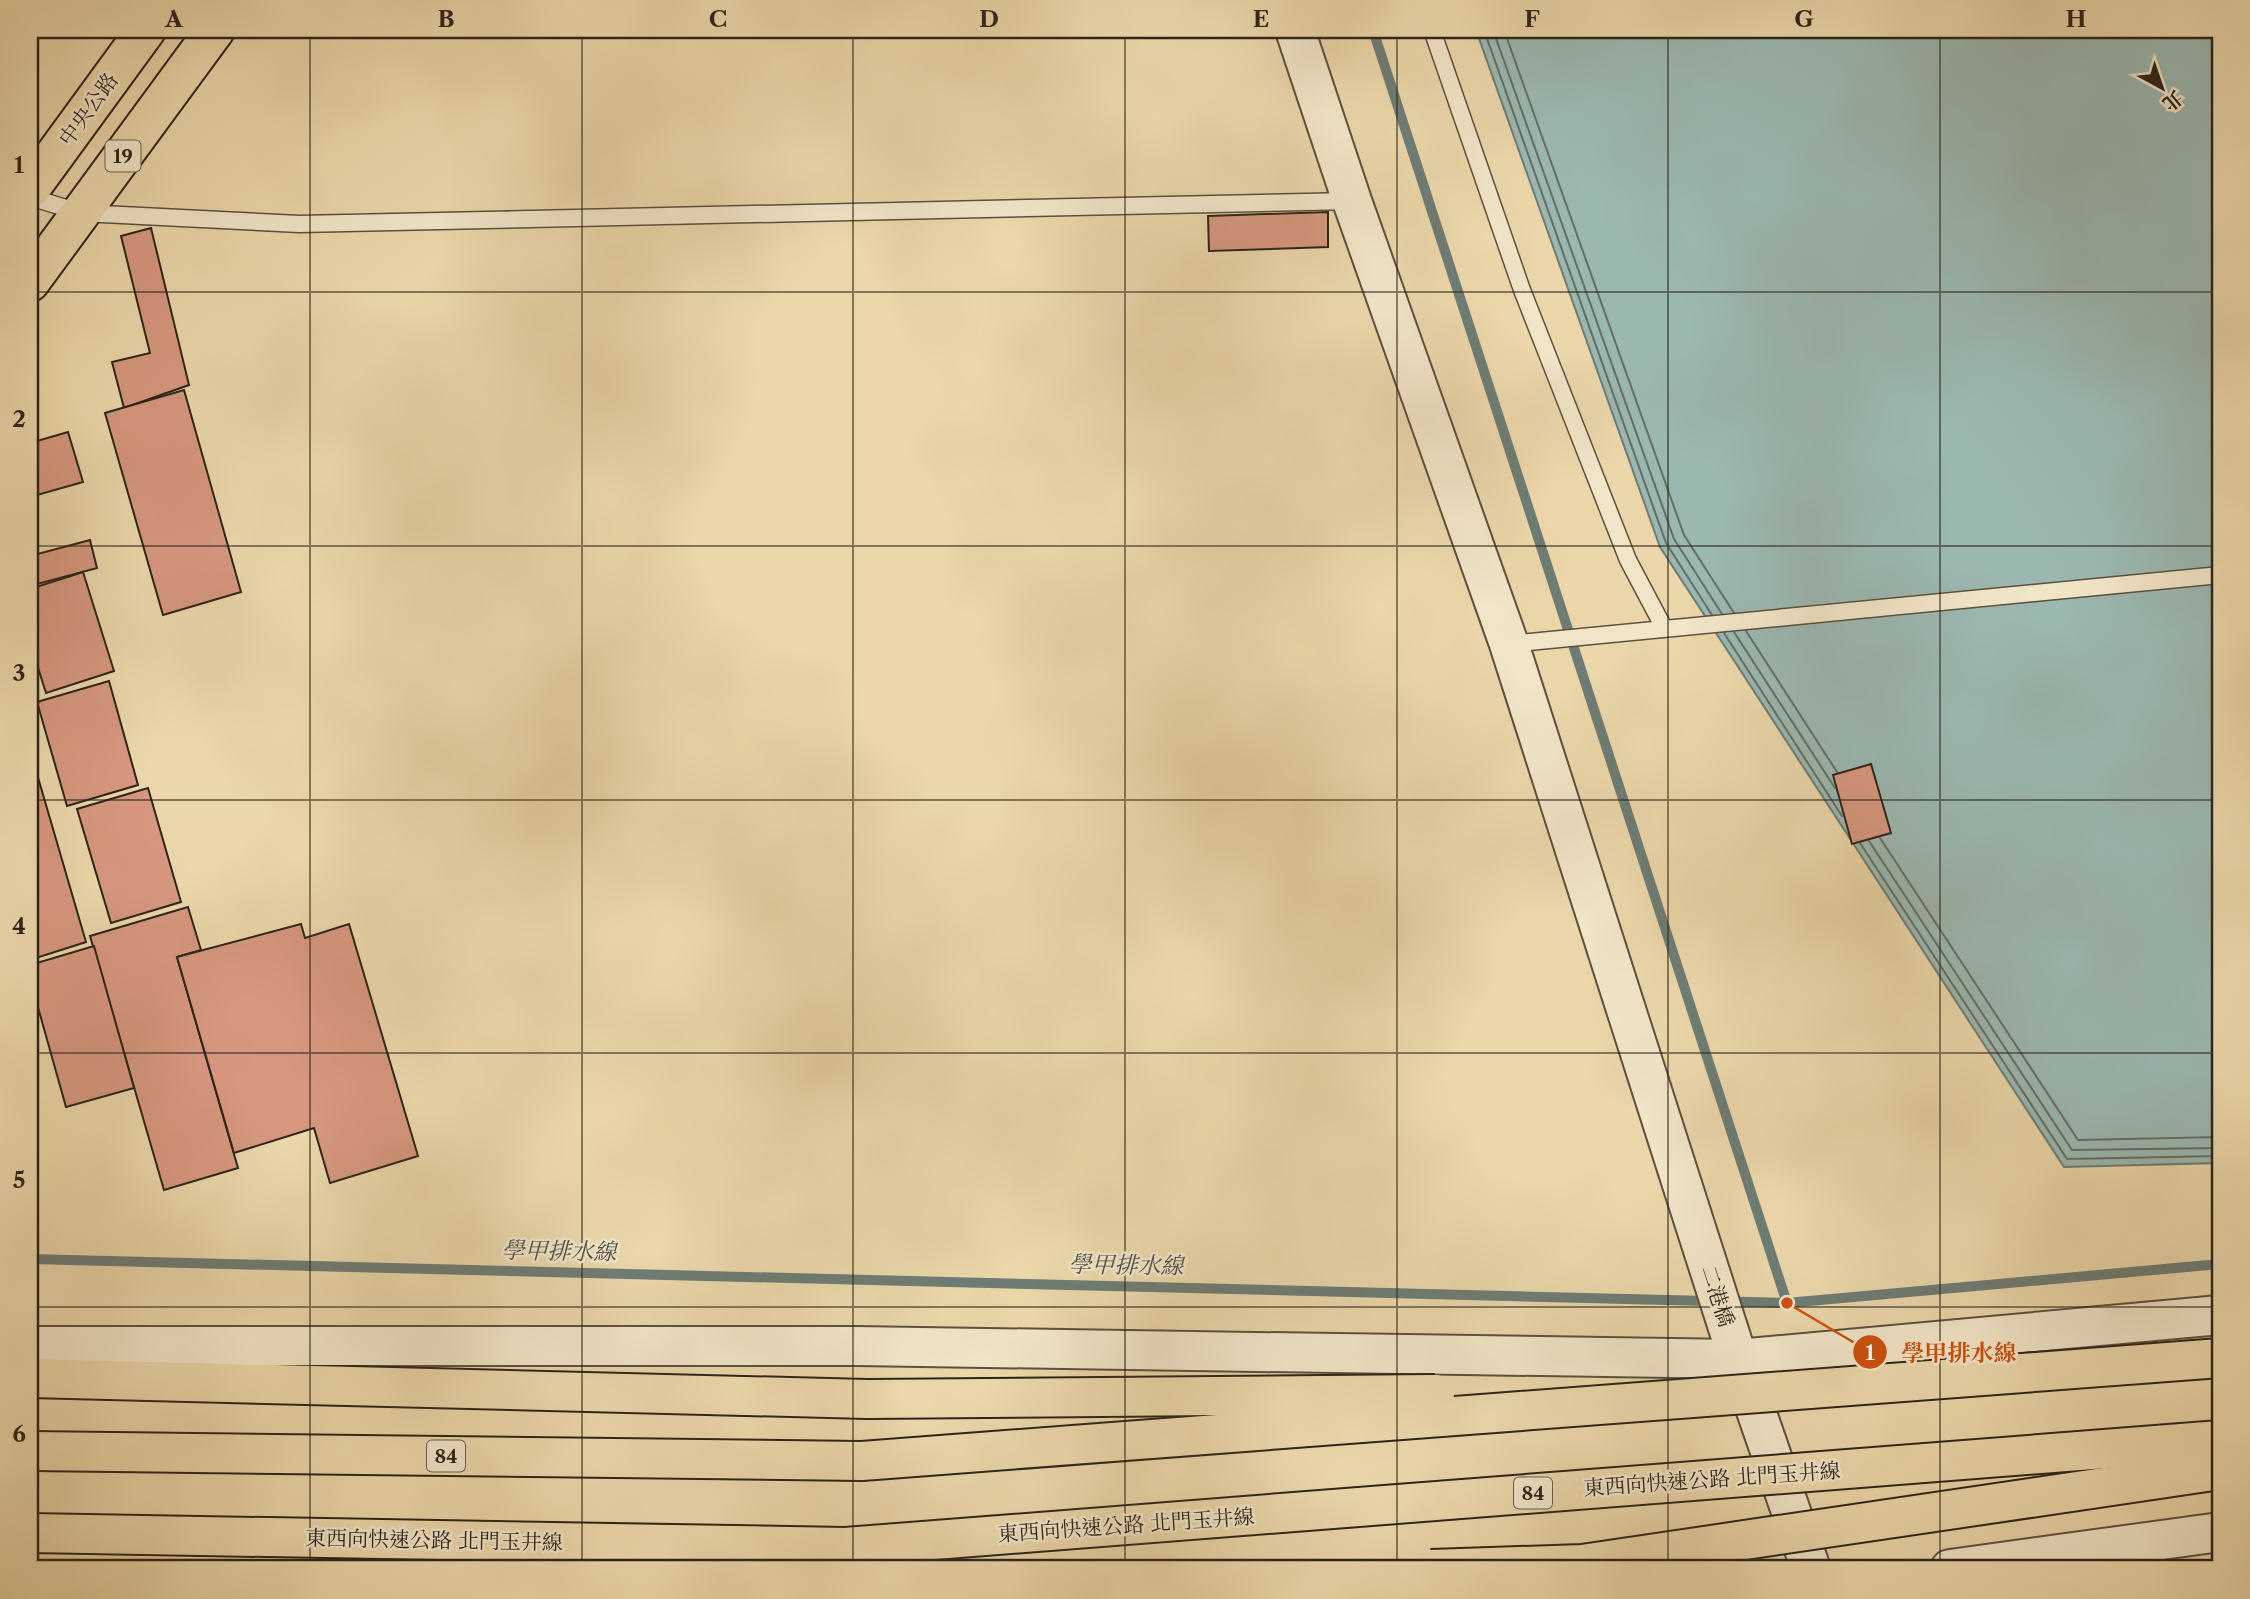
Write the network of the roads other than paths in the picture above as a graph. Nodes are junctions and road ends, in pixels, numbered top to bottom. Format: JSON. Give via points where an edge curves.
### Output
{"nodes":[{"id":1,"x":146,"y":30,"type":"edge"},
{"id":2,"x":215,"y":30,"type":"edge"},
{"id":3,"x":1295,"y":30,"type":"edge"},
{"id":4,"x":1432,"y":30,"type":"edge"},
{"id":5,"x":30,"y":189,"type":"edge"},
{"id":6,"x":30,"y":197,"type":"edge"},
{"id":7,"x":1352,"y":201,"type":"junction"},
{"id":8,"x":82,"y":213,"type":"junction"},
{"id":9,"x":30,"y":282,"type":"edge"},
{"id":10,"x":2220,"y":575,"type":"edge"},
{"id":11,"x":1664,"y":628,"type":"junction"},
{"id":12,"x":1509,"y":644,"type":"junction"},
{"id":13,"x":2220,"y":1315,"type":"edge"},
{"id":14,"x":30,"y":1346,"type":"edge"},
{"id":15,"x":2220,"y":1351,"type":"edge"},
{"id":16,"x":2220,"y":1358,"type":"edge"},
{"id":17,"x":1738,"y":1359,"type":"junction"},
{"id":18,"x":30,"y":1378,"type":"edge"},
{"id":19,"x":2220,"y":1440,"type":"edge"},
{"id":20,"x":30,"y":1451,"type":"edge"},
{"id":21,"x":2220,"y":1470,"type":"edge"},
{"id":22,"x":2220,"y":1532,"type":"edge"},
{"id":23,"x":30,"y":1533,"type":"edge"},
{"id":24,"x":1431,"y":1569,"type":"edge"},
{"id":25,"x":1811,"y":1569,"type":"edge"},
{"id":26,"x":1950,"y":1569,"type":"edge"}],
"edges":[{"from":1,"to":5,"type":"main road","name":"中央公路"},
{"from":2,"to":8,"type":"main road","number":"19"},
{"from":3,"to":7,"type":"street","name":"二港橋"},
{"from":4,"to":11,"type":"lane","via":[[1522,290],[1628,560]]},
{"from":6,"to":8,"type":"lane"},
{"from":7,"to":8,"type":"lane","via":[[299,223]]},
{"from":7,"to":12,"type":"street","name":"二港橋"},
{"from":8,"to":9,"type":"main road","number":"19"},
{"from":10,"to":11,"type":"lane"},
{"from":11,"to":12,"type":"lane"},
{"from":12,"to":17,"type":"street","name":"二港橋"},
{"from":13,"to":17,"type":"street"},
{"from":14,"to":17,"type":"street","via":[[856,1346]]},
{"from":15,"to":18,"type":"main road","bridge":true,"via":[[1517,1393],[867,1399]]},
{"from":16,"to":20,"type":"main road","number":"84","bridge":true,"via":[[862,1461]]},
{"from":17,"to":25,"type":"street","name":"二港橋"},
{"from":19,"to":23,"type":"main road","name":"東西向快速公路 北門玉井線","number":"84","bridge":true,"via":[[845,1547]]},
{"from":21,"to":24,"type":"main road","bridge":true,"via":[[1582,1564]]},
{"from":22,"to":26,"type":"street"}]}
